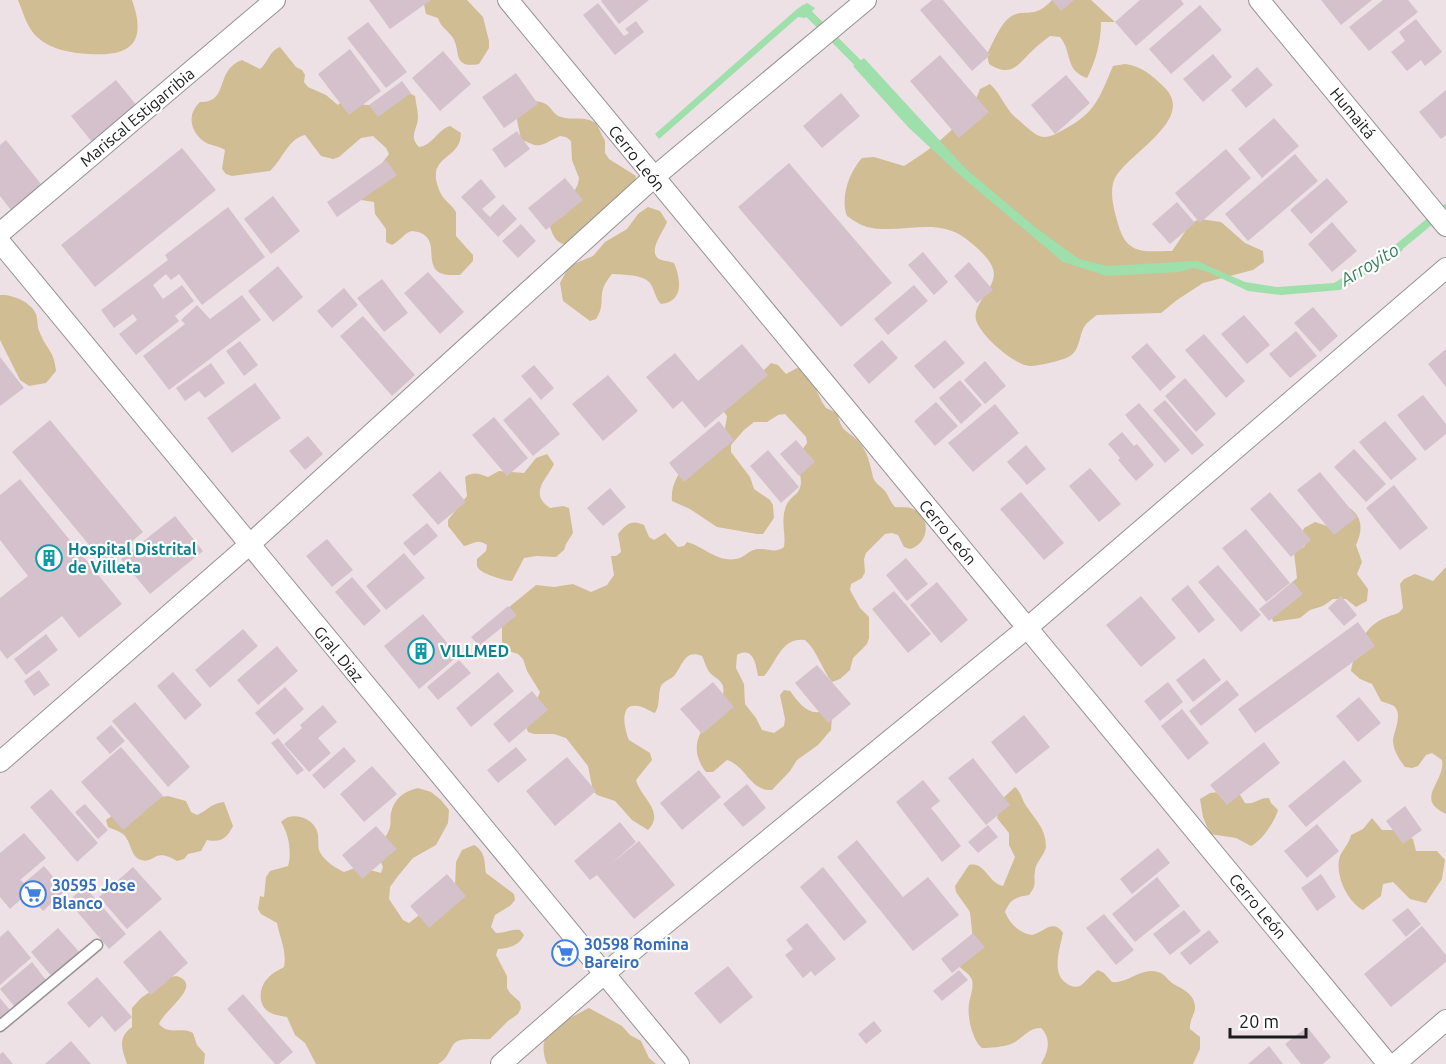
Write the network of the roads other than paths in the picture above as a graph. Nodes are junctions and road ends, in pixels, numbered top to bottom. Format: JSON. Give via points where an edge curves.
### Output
{"nodes":[{"id":1,"x":275,"y":0,"type":"edge"},
{"id":2,"x":508,"y":0,"type":"edge"},
{"id":3,"x":1259,"y":0,"type":"edge"},
{"id":4,"x":862,"y":4,"type":"edge"},
{"id":5,"x":653,"y":178,"type":"junction"},
{"id":6,"x":1444,"y":224,"type":"edge"},
{"id":7,"x":0,"y":233,"type":"edge"},
{"id":8,"x":0,"y":242,"type":"edge"},
{"id":9,"x":1446,"y":268,"type":"edge"},
{"id":10,"x":249,"y":545,"type":"junction"},
{"id":11,"x":1027,"y":628,"type":"junction"},
{"id":12,"x":0,"y":762,"type":"edge"},
{"id":13,"x":98,"y":945,"type":"dead end"},
{"id":14,"x":604,"y":974,"type":"junction"},
{"id":15,"x":1446,"y":1020,"type":"edge"},
{"id":16,"x":0,"y":1026,"type":"edge"},
{"id":17,"x":501,"y":1064,"type":"edge"},
{"id":18,"x":678,"y":1064,"type":"edge"},
{"id":19,"x":1388,"y":1064,"type":"edge"},
{"id":20,"x":1395,"y":1064,"type":"edge"}],
"edges":[{"from":1,"to":7,"type":"street","name":"Mariscal Estigarribia"},
{"from":2,"to":5,"type":"street","name":"Cerro León"},
{"from":3,"to":6,"type":"street","name":"Humaitá"},
{"from":4,"to":5,"type":"street"},
{"from":5,"to":10,"type":"street"},
{"from":5,"to":11,"type":"street","name":"Cerro León"},
{"from":8,"to":10,"type":"street","name":"Gral. Diaz"},
{"from":9,"to":11,"type":"street"},
{"from":10,"to":12,"type":"street"},
{"from":10,"to":14,"type":"street","name":"Gral. Diaz"},
{"from":11,"to":14,"type":"street"},
{"from":11,"to":19,"type":"street","name":"Cerro León"},
{"from":13,"to":16,"type":"lane"},
{"from":14,"to":17,"type":"street"},
{"from":14,"to":18,"type":"street","name":"Gral. Diaz"},
{"from":15,"to":20,"type":"street"}]}
